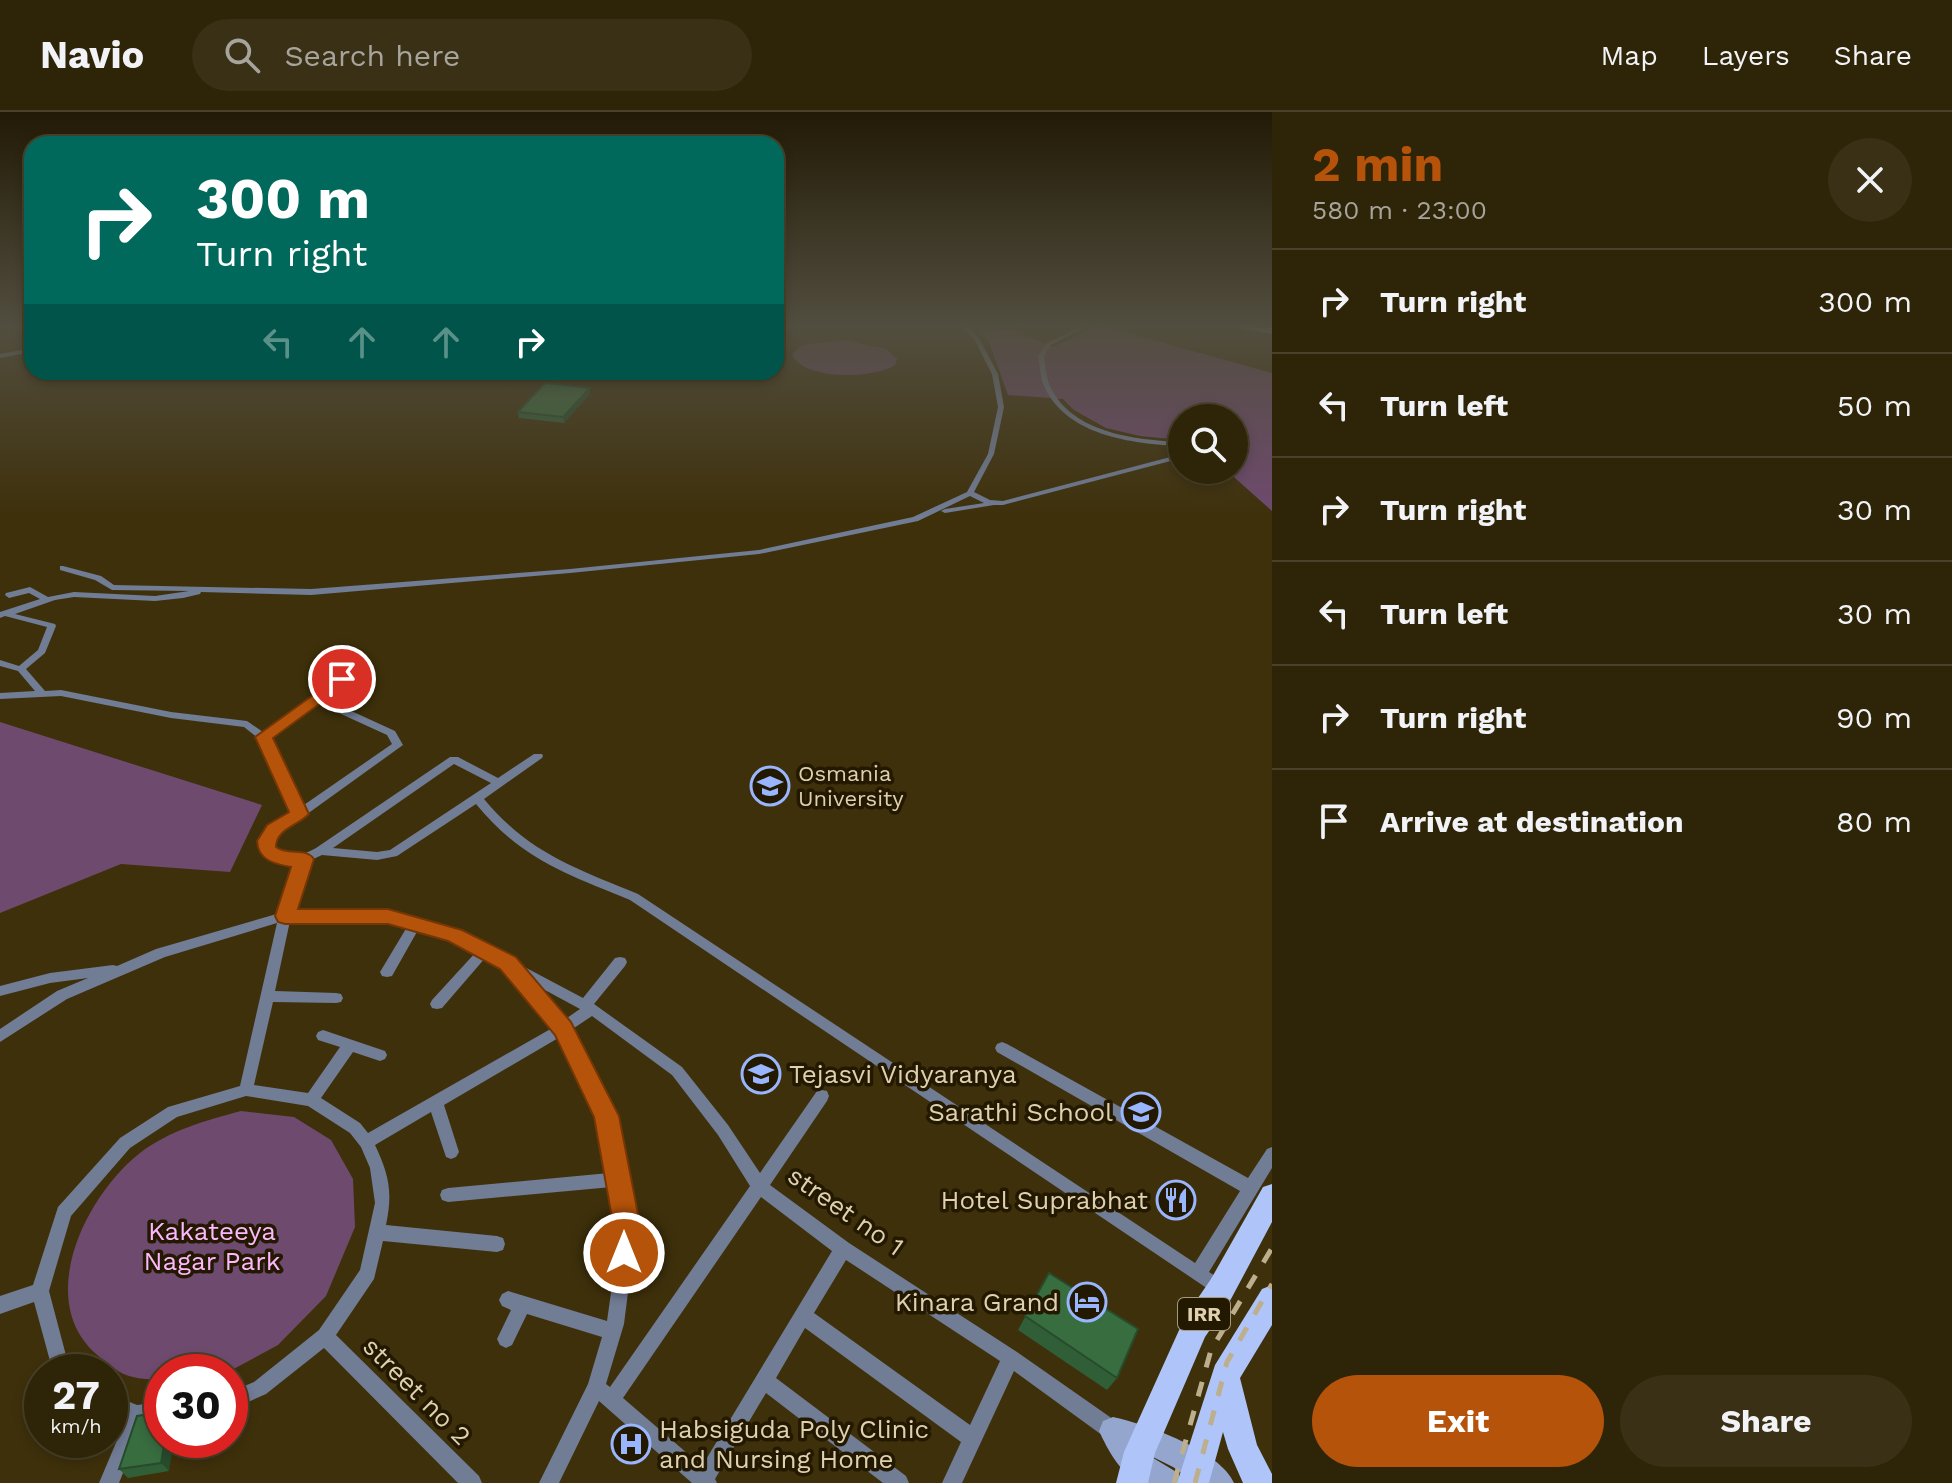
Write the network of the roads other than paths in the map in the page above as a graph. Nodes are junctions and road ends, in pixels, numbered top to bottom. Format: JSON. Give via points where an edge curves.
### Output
{"nodes":[{"id":1,"x":998,"y":389,"type":"edge"},
{"id":2,"x":1049,"y":389,"type":"edge"},
{"id":3,"x":1168,"y":442,"type":"edge"},
{"id":4,"x":1168,"y":460,"type":"edge"},
{"id":5,"x":970,"y":493,"type":"junction"},
{"id":6,"x":996,"y":503,"type":"junction"},
{"id":7,"x":934,"y":512,"type":"junction"},
{"id":8,"x":63,"y":568,"type":"dead end"},
{"id":9,"x":209,"y":588,"type":"junction"},
{"id":10,"x":164,"y":589,"type":"junction"},
{"id":11,"x":113,"y":591,"type":"junction"},
{"id":12,"x":9,"y":595,"type":"dead end"},
{"id":13,"x":128,"y":599,"type":"junction"},
{"id":14,"x":47,"y":600,"type":"junction"},
{"id":15,"x":3,"y":615,"type":"edge"},
{"id":16,"x":332,"y":652,"type":"dead end"},
{"id":17,"x":0,"y":663,"type":"edge"},
{"id":18,"x":21,"y":669,"type":"junction"},
{"id":19,"x":43,"y":694,"type":"junction"},
{"id":20,"x":0,"y":696,"type":"edge"},
{"id":21,"x":315,"y":698,"type":"junction"},
{"id":22,"x":263,"y":737,"type":"junction"},
{"id":23,"x":538,"y":756,"type":"dead end"},
{"id":24,"x":497,"y":782,"type":"junction"},
{"id":25,"x":477,"y":798,"type":"junction"},
{"id":26,"x":299,"y":814,"type":"junction"},
{"id":27,"x":320,"y":851,"type":"junction"},
{"id":28,"x":304,"y":859,"type":"junction"},
{"id":29,"x":285,"y":916,"type":"junction"},
{"id":30,"x":415,"y":923,"type":"junction"},
{"id":31,"x":484,"y":951,"type":"junction"},
{"id":32,"x":620,"y":962,"type":"dead end"},
{"id":33,"x":508,"y":963,"type":"junction"},
{"id":34,"x":125,"y":969,"type":"junction"},
{"id":35,"x":387,"y":972,"type":"dead end"},
{"id":36,"x":0,"y":991,"type":"edge"},
{"id":37,"x":267,"y":996,"type":"junction"},
{"id":38,"x":336,"y":998,"type":"dead end"},
{"id":39,"x":437,"y":1004,"type":"dead end"},
{"id":40,"x":588,"y":1007,"type":"junction"},
{"id":41,"x":563,"y":1028,"type":"junction"},
{"id":42,"x":0,"y":1036,"type":"edge"},
{"id":43,"x":323,"y":1036,"type":"dead end"},
{"id":44,"x":350,"y":1044,"type":"junction"},
{"id":45,"x":1002,"y":1048,"type":"dead end"},
{"id":46,"x":380,"y":1055,"type":"dead end"},
{"id":47,"x":246,"y":1090,"type":"junction"},
{"id":48,"x":822,"y":1096,"type":"dead end"},
{"id":49,"x":311,"y":1100,"type":"junction"},
{"id":50,"x":436,"y":1103,"type":"junction"},
{"id":51,"x":366,"y":1142,"type":"junction"},
{"id":52,"x":451,"y":1152,"type":"dead end"},
{"id":53,"x":1272,"y":1154,"type":"edge"},
{"id":54,"x":618,"y":1179,"type":"junction"},
{"id":55,"x":760,"y":1187,"type":"junction"},
{"id":56,"x":1262,"y":1193,"type":"edge"},
{"id":57,"x":448,"y":1195,"type":"dead end"},
{"id":58,"x":377,"y":1232,"type":"junction"},
{"id":59,"x":497,"y":1244,"type":"dead end"},
{"id":60,"x":843,"y":1249,"type":"junction"},
{"id":61,"x":1209,"y":1282,"type":"junction"},
{"id":62,"x":40,"y":1291,"type":"junction"},
{"id":63,"x":1272,"y":1299,"type":"edge"},
{"id":64,"x":0,"y":1305,"type":"edge"},
{"id":65,"x":803,"y":1316,"type":"junction"},
{"id":66,"x":613,"y":1332,"type":"junction"},
{"id":67,"x":325,"y":1336,"type":"junction"},
{"id":68,"x":506,"y":1339,"type":"dead end"},
{"id":69,"x":56,"y":1354,"type":"edge"},
{"id":70,"x":1011,"y":1358,"type":"junction"},
{"id":71,"x":1225,"y":1375,"type":"junction"},
{"id":72,"x":764,"y":1380,"type":"junction"},
{"id":73,"x":596,"y":1387,"type":"junction"},
{"id":74,"x":248,"y":1393,"type":"edge"},
{"id":75,"x":612,"y":1399,"type":"junction"},
{"id":76,"x":128,"y":1410,"type":"edge"},
{"id":77,"x":144,"y":1413,"type":"edge"},
{"id":78,"x":137,"y":1414,"type":"junction"},
{"id":79,"x":1113,"y":1431,"type":"joint"},
{"id":80,"x":973,"y":1439,"type":"junction"},
{"id":81,"x":1139,"y":1462,"type":"edge"},
{"id":82,"x":1204,"y":1477,"type":"edge"},
{"id":83,"x":706,"y":1481,"type":"edge"},
{"id":84,"x":109,"y":1483,"type":"edge"},
{"id":85,"x":472,"y":1483,"type":"edge"},
{"id":86,"x":549,"y":1483,"type":"edge"},
{"id":87,"x":899,"y":1483,"type":"edge"},
{"id":88,"x":952,"y":1483,"type":"edge"},
{"id":89,"x":1168,"y":1483,"type":"edge"},
{"id":90,"x":1260,"y":1483,"type":"edge"}],
"edges":[{"from":1,"to":5,"type":"street","via":[[1001,407],[991,454]]},
{"from":2,"to":3,"type":"street","via":[[1075,418],[1112,435]]},
{"from":4,"to":6,"type":"street"},
{"from":5,"to":6,"type":"street"},
{"from":5,"to":7,"type":"street"},
{"from":6,"to":7,"type":"street"},
{"from":7,"to":9,"type":"street","via":[[719,558],[311,592]]},
{"from":8,"to":11,"type":"street","via":[[98,578]]},
{"from":9,"to":10,"type":"street"},
{"from":9,"to":13,"type":"street","via":[[167,600]]},
{"from":10,"to":11,"type":"street"},
{"from":10,"to":13,"type":"street"},
{"from":11,"to":13,"type":"street"},
{"from":11,"to":14,"type":"street"},
{"from":12,"to":14,"type":"street","via":[[30,590]]},
{"from":14,"to":15,"type":"street"},
{"from":15,"to":18,"type":"street","via":[[52,626],[42,651]]},
{"from":16,"to":21,"type":"street","via":[[348,659],[350,669]]},
{"from":17,"to":18,"type":"street"},
{"from":18,"to":19,"type":"street"},
{"from":19,"to":20,"type":"street"},
{"from":19,"to":22,"type":"street","via":[[247,724]]},
{"from":21,"to":22,"type":"street"},
{"from":21,"to":26,"type":"street","via":[[391,733],[398,745]]},
{"from":22,"to":26,"type":"street"},
{"from":23,"to":24,"type":"street"},
{"from":24,"to":25,"type":"street"},
{"from":24,"to":27,"type":"street","via":[[454,759]]},
{"from":25,"to":27,"type":"street","via":[[393,853]]},
{"from":25,"to":61,"type":"street","via":[[496,823],[536,855],[634,897]]},
{"from":26,"to":28,"type":"street","via":[[274,829],[266,841],[267,850],[289,860]]},
{"from":27,"to":28,"type":"street"},
{"from":28,"to":29,"type":"street"},
{"from":29,"to":30,"type":"street","name":"street no 1","via":[[388,917]]},
{"from":29,"to":34,"type":"street","name":"street no 1"},
{"from":29,"to":37,"type":"street"},
{"from":30,"to":31,"type":"street","name":"street no 1"},
{"from":30,"to":35,"type":"street"},
{"from":31,"to":33,"type":"street","name":"street no 1"},
{"from":31,"to":39,"type":"street"},
{"from":32,"to":40,"type":"street"},
{"from":33,"to":40,"type":"street","name":"street no 1"},
{"from":33,"to":41,"type":"street"},
{"from":34,"to":36,"type":"street","via":[[50,978]]},
{"from":34,"to":42,"type":"street","name":"street no 1","via":[[62,995]]},
{"from":37,"to":38,"type":"street"},
{"from":37,"to":47,"type":"street"},
{"from":40,"to":41,"type":"street"},
{"from":40,"to":55,"type":"street","name":"street no 1","via":[[677,1071]]},
{"from":41,"to":50,"type":"street"},
{"from":41,"to":54,"type":"street","via":[[606,1116]]},
{"from":43,"to":44,"type":"street"},
{"from":44,"to":46,"type":"street"},
{"from":44,"to":49,"type":"street"},
{"from":45,"to":56,"type":"street"},
{"from":47,"to":49,"type":"street"},
{"from":47,"to":62,"type":"street","via":[[173,1112],[125,1143],[64,1212]]},
{"from":48,"to":55,"type":"street"},
{"from":49,"to":51,"type":"street","via":[[355,1128]]},
{"from":50,"to":51,"type":"street"},
{"from":50,"to":52,"type":"street"},
{"from":51,"to":58,"type":"street","via":[[378,1168],[383,1203]]},
{"from":53,"to":56,"type":"street"},
{"from":54,"to":57,"type":"street"},
{"from":54,"to":66,"type":"street","via":[[628,1229]]},
{"from":55,"to":60,"type":"street","name":"street no 1"},
{"from":55,"to":75,"type":"street"},
{"from":56,"to":61,"type":"main road","number":"IRR"},
{"from":58,"to":59,"type":"street"},
{"from":58,"to":67,"type":"street","via":[[368,1273]]},
{"from":60,"to":65,"type":"street"},
{"from":60,"to":70,"type":"street","name":"street no 1"},
{"from":61,"to":81,"type":"main road","number":"IRR"},
{"from":62,"to":64,"type":"street"},
{"from":62,"to":69,"type":"street"},
{"from":63,"to":71,"type":"main road","number":"IRR"},
{"from":65,"to":72,"type":"street"},
{"from":65,"to":80,"type":"street"},
{"from":66,"to":68,"type":"street","via":[[516,1302]]},
{"from":66,"to":73,"type":"street"},
{"from":67,"to":74,"type":"street"},
{"from":67,"to":85,"type":"street","name":"street no 2"},
{"from":70,"to":79,"type":"street","name":"street no 1"},
{"from":70,"to":80,"type":"street"},
{"from":71,"to":82,"type":"main road","number":"IRR"},
{"from":71,"to":90,"type":"main road","via":[[1243,1449]]},
{"from":72,"to":83,"type":"street"},
{"from":72,"to":87,"type":"street"},
{"from":73,"to":75,"type":"street"},
{"from":73,"to":86,"type":"street"},
{"from":75,"to":83,"type":"street"},
{"from":76,"to":78,"type":"street"},
{"from":77,"to":78,"type":"street"},
{"from":78,"to":84,"type":"street"},
{"from":79,"to":81,"type":"main road"},
{"from":80,"to":88,"type":"street"},
{"from":81,"to":82,"type":"main road"},
{"from":81,"to":89,"type":"main road"}]}
